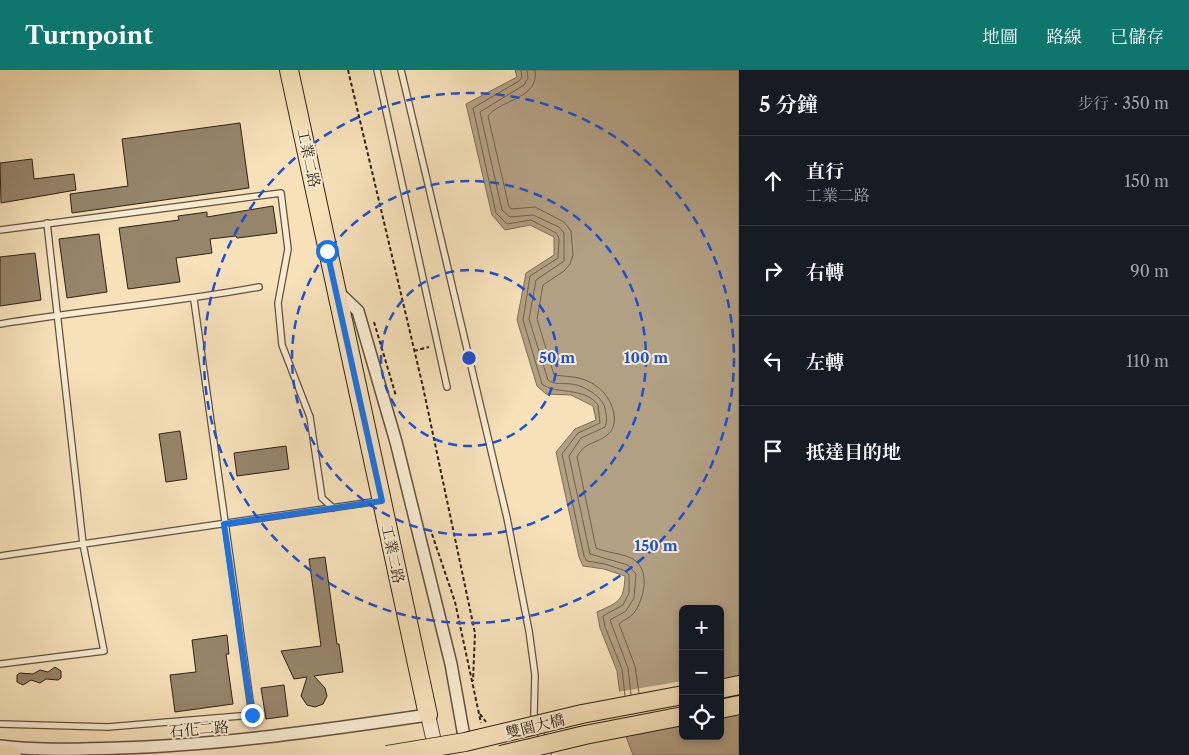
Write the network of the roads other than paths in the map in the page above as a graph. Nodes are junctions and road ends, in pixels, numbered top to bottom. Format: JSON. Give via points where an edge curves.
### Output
{"nodes":[{"id":1,"x":289,"y":70,"type":"edge"},
{"id":2,"x":377,"y":70,"type":"edge"},
{"id":3,"x":401,"y":70,"type":"edge"},
{"id":4,"x":47,"y":223,"type":"junction"},
{"id":5,"x":0,"y":230,"type":"edge"},
{"id":6,"x":259,"y":287,"type":"dead end"},
{"id":7,"x":336,"y":290,"type":"junction"},
{"id":8,"x":194,"y":300,"type":"junction"},
{"id":9,"x":58,"y":315,"type":"junction"},
{"id":10,"x":0,"y":324,"type":"edge"},
{"id":11,"x":447,"y":387,"type":"dead end"},
{"id":12,"x":382,"y":501,"type":"junction"},
{"id":13,"x":333,"y":508,"type":"junction"},
{"id":14,"x":224,"y":524,"type":"junction"},
{"id":15,"x":83,"y":544,"type":"junction"},
{"id":16,"x":0,"y":556,"type":"edge"},
{"id":17,"x":0,"y":664,"type":"edge"},
{"id":18,"x":739,"y":685,"type":"edge"},
{"id":19,"x":724,"y":687,"type":"edge"},
{"id":20,"x":679,"y":696,"type":"edge"},
{"id":21,"x":739,"y":705,"type":"edge"},
{"id":22,"x":724,"y":708,"type":"edge"},
{"id":23,"x":428,"y":714,"type":"junction"},
{"id":24,"x":679,"y":717,"type":"edge"},
{"id":25,"x":0,"y":724,"type":"edge"},
{"id":26,"x":465,"y":742,"type":"junction"},
{"id":27,"x":0,"y":746,"type":"edge"},
{"id":28,"x":0,"y":754,"type":"edge"},
{"id":29,"x":12,"y":755,"type":"edge"},
{"id":30,"x":388,"y":755,"type":"edge"},
{"id":31,"x":437,"y":755,"type":"edge"},
{"id":32,"x":501,"y":755,"type":"edge"},
{"id":33,"x":548,"y":755,"type":"edge"}],
"edges":[{"from":1,"to":7,"type":"main road","name":"工業二路"},
{"from":2,"to":11,"type":"lane"},
{"from":3,"to":33,"type":"lane","via":[[507,518],[535,675],[534,714]]},
{"from":4,"to":5,"type":"lane"},
{"from":4,"to":9,"type":"lane"},
{"from":4,"to":13,"type":"lane","via":[[281,193],[288,249],[278,303],[282,346],[310,417],[322,498]]},
{"from":6,"to":8,"type":"lane"},
{"from":7,"to":12,"type":"main road","name":"工業二路"},
{"from":7,"to":26,"type":"street","via":[[358,312],[396,442],[449,655]]},
{"from":8,"to":9,"type":"lane"},
{"from":8,"to":14,"type":"lane"},
{"from":9,"to":10,"type":"lane"},
{"from":9,"to":15,"type":"lane"},
{"from":12,"to":13,"type":"lane"},
{"from":12,"to":23,"type":"main road","name":"工業二路"},
{"from":13,"to":14,"type":"lane"},
{"from":14,"to":15,"type":"lane"},
{"from":14,"to":25,"type":"lane","via":[[252,715],[108,727]]},
{"from":15,"to":16,"type":"lane"},
{"from":15,"to":17,"type":"lane","via":[[104,651]]},
{"from":18,"to":19,"type":"main road"},
{"from":20,"to":26,"type":"main road","name":"雙園大橋","bridge":true,"via":[[582,714]]},
{"from":21,"to":22,"type":"main road"},
{"from":23,"to":27,"type":"street","name":"石化二路","via":[[293,735],[166,747],[81,749]]},
{"from":23,"to":31,"type":"street"},
{"from":24,"to":32,"type":"main road","name":"雙園大橋","bridge":true},
{"from":26,"to":30,"type":"main road","name":"雙園大橋","bridge":true},
{"from":28,"to":29,"type":"main road"}]}
